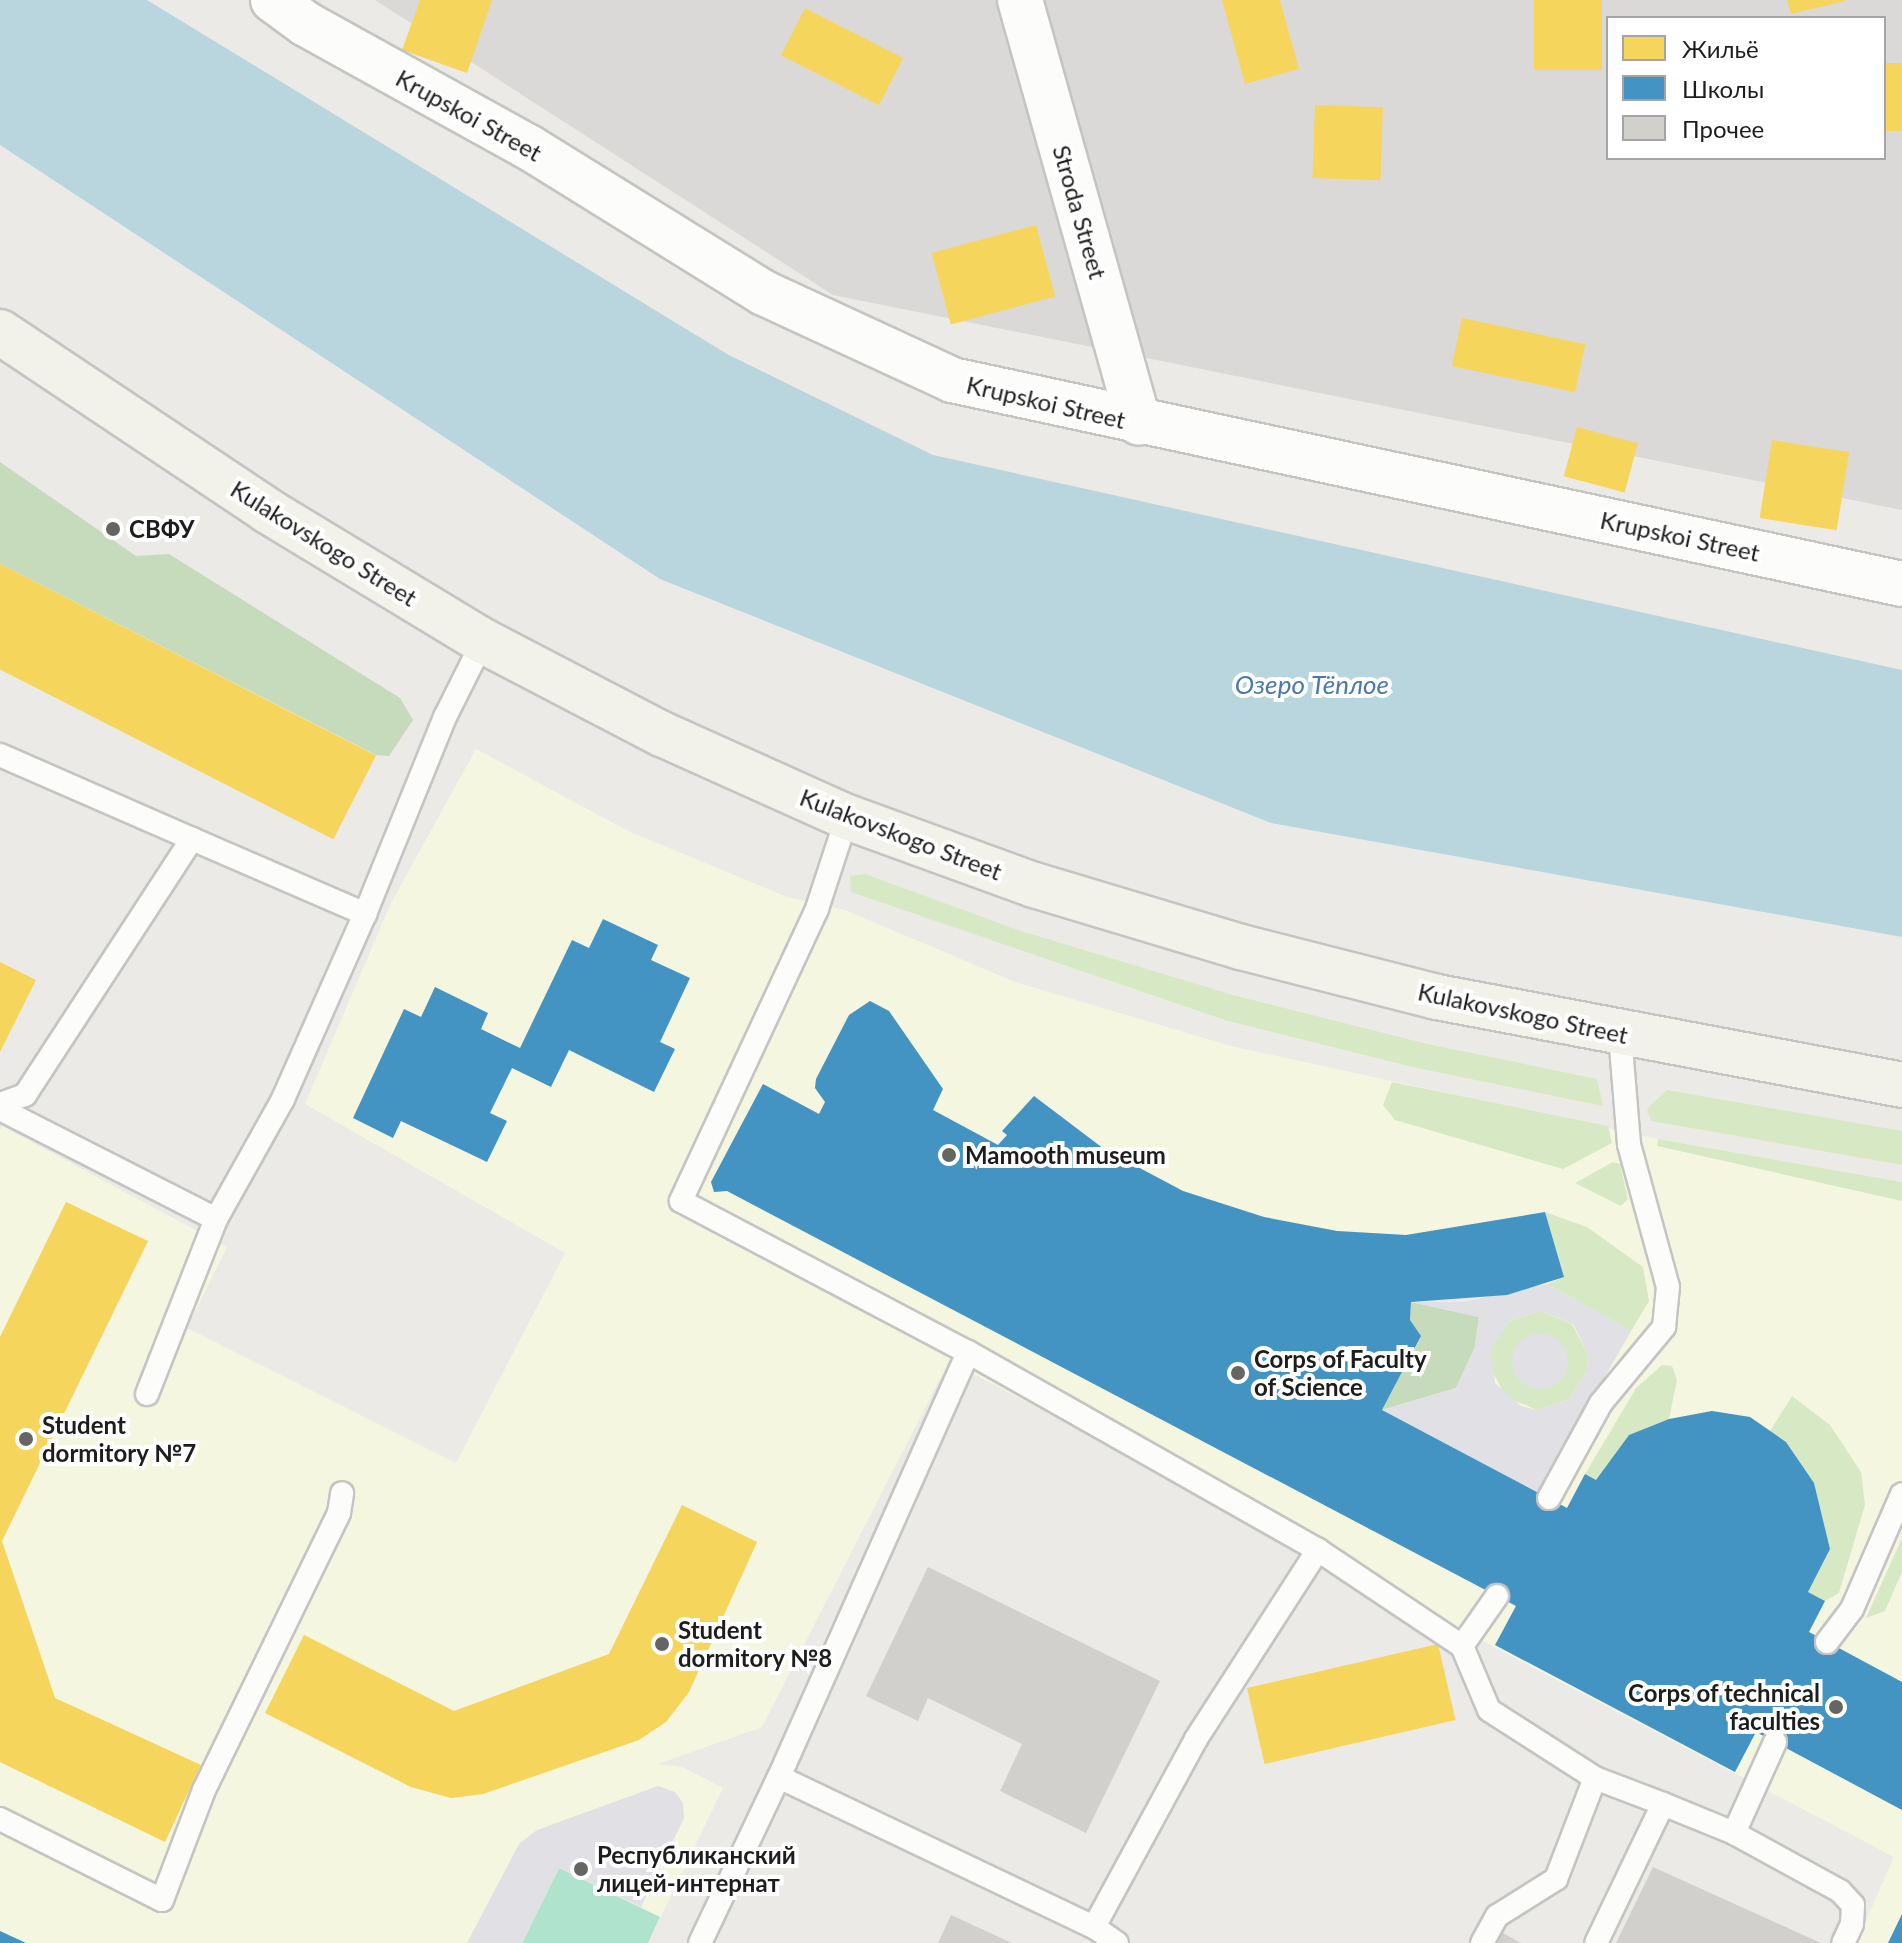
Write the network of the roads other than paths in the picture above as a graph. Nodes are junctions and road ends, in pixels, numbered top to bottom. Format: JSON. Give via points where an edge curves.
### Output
{"nodes":[{"id":1,"x":273,"y":0,"type":"edge"},
{"id":2,"x":1020,"y":0,"type":"edge"},
{"id":3,"x":0,"y":332,"type":"edge"},
{"id":4,"x":1139,"y":423,"type":"junction"},
{"id":5,"x":1902,"y":584,"type":"edge"},
{"id":6,"x":483,"y":641,"type":"junction"},
{"id":7,"x":0,"y":755,"type":"edge"},
{"id":8,"x":847,"y":817,"type":"junction"},
{"id":9,"x":192,"y":839,"type":"junction"},
{"id":10,"x":365,"y":914,"type":"junction"},
{"id":11,"x":1620,"y":1034,"type":"junction"},
{"id":12,"x":1902,"y":1085,"type":"edge"},
{"id":13,"x":0,"y":1106,"type":"edge"},
{"id":14,"x":216,"y":1219,"type":"junction"},
{"id":15,"x":968,"y":1352,"type":"junction"},
{"id":16,"x":147,"y":1394,"type":"dead end"},
{"id":17,"x":342,"y":1493,"type":"dead end"},
{"id":18,"x":1902,"y":1494,"type":"edge"},
{"id":19,"x":1549,"y":1498,"type":"dead end"},
{"id":20,"x":1318,"y":1550,"type":"junction"},
{"id":21,"x":1497,"y":1596,"type":"dead end"},
{"id":22,"x":1827,"y":1642,"type":"dead end"},
{"id":23,"x":1462,"y":1646,"type":"junction"},
{"id":24,"x":1775,"y":1742,"type":"dead end"},
{"id":25,"x":779,"y":1777,"type":"junction"},
{"id":26,"x":1595,"y":1778,"type":"junction"},
{"id":27,"x":1663,"y":1804,"type":"junction"},
{"id":28,"x":0,"y":1819,"type":"edge"},
{"id":29,"x":1734,"y":1833,"type":"junction"},
{"id":30,"x":1094,"y":1927,"type":"junction"},
{"id":31,"x":700,"y":1943,"type":"edge"},
{"id":32,"x":1117,"y":1943,"type":"edge"},
{"id":33,"x":1482,"y":1943,"type":"edge"},
{"id":34,"x":1596,"y":1943,"type":"edge"},
{"id":35,"x":1843,"y":1943,"type":"edge"}],
"edges":[{"from":1,"to":4,"type":"street","name":"Krupskoi Street","via":[[306,24],[530,148],[764,293],[952,380]]},
{"from":2,"to":4,"type":"street","name":"Stroda Street"},
{"from":3,"to":6,"type":"main road","name":"Kulakovskogo Street","via":[[268,511]]},
{"from":4,"to":5,"type":"street","name":"Krupskoi Street"},
{"from":6,"to":8,"type":"main road","name":"Kulakovskogo Street","via":[[662,734]]},
{"from":6,"to":10,"type":"lane","via":[[445,717]]},
{"from":7,"to":9,"type":"lane"},
{"from":8,"to":11,"type":"main road","name":"Kulakovskogo Street","via":[[1034,885],[1241,947],[1437,997]]},
{"from":8,"to":15,"type":"lane","via":[[817,909],[681,1201]]},
{"from":9,"to":10,"type":"lane"},
{"from":9,"to":13,"type":"lane","via":[[25,1095]]},
{"from":10,"to":14,"type":"lane","via":[[283,1099]]},
{"from":11,"to":12,"type":"main road","name":"Kulakovskogo Street"},
{"from":11,"to":19,"type":"lane","via":[[1629,1144],[1668,1287],[1664,1327],[1601,1403]]},
{"from":13,"to":14,"type":"lane"},
{"from":14,"to":16,"type":"lane"},
{"from":15,"to":20,"type":"lane"},
{"from":15,"to":25,"type":"lane"},
{"from":17,"to":28,"type":"lane","via":[[339,1513],[204,1790],[162,1900]]},
{"from":18,"to":22,"type":"lane","via":[[1852,1609]]},
{"from":20,"to":23,"type":"lane"},
{"from":20,"to":30,"type":"lane","via":[[1196,1739]]},
{"from":21,"to":23,"type":"lane"},
{"from":23,"to":26,"type":"lane","via":[[1489,1710]]},
{"from":24,"to":29,"type":"lane"},
{"from":25,"to":30,"type":"lane"},
{"from":25,"to":31,"type":"lane"},
{"from":26,"to":27,"type":"lane"},
{"from":26,"to":33,"type":"lane","via":[[1556,1879],[1497,1916]]},
{"from":27,"to":29,"type":"lane"},
{"from":27,"to":34,"type":"lane"},
{"from":29,"to":35,"type":"lane","via":[[1840,1891],[1853,1905]]},
{"from":30,"to":32,"type":"lane"}]}
